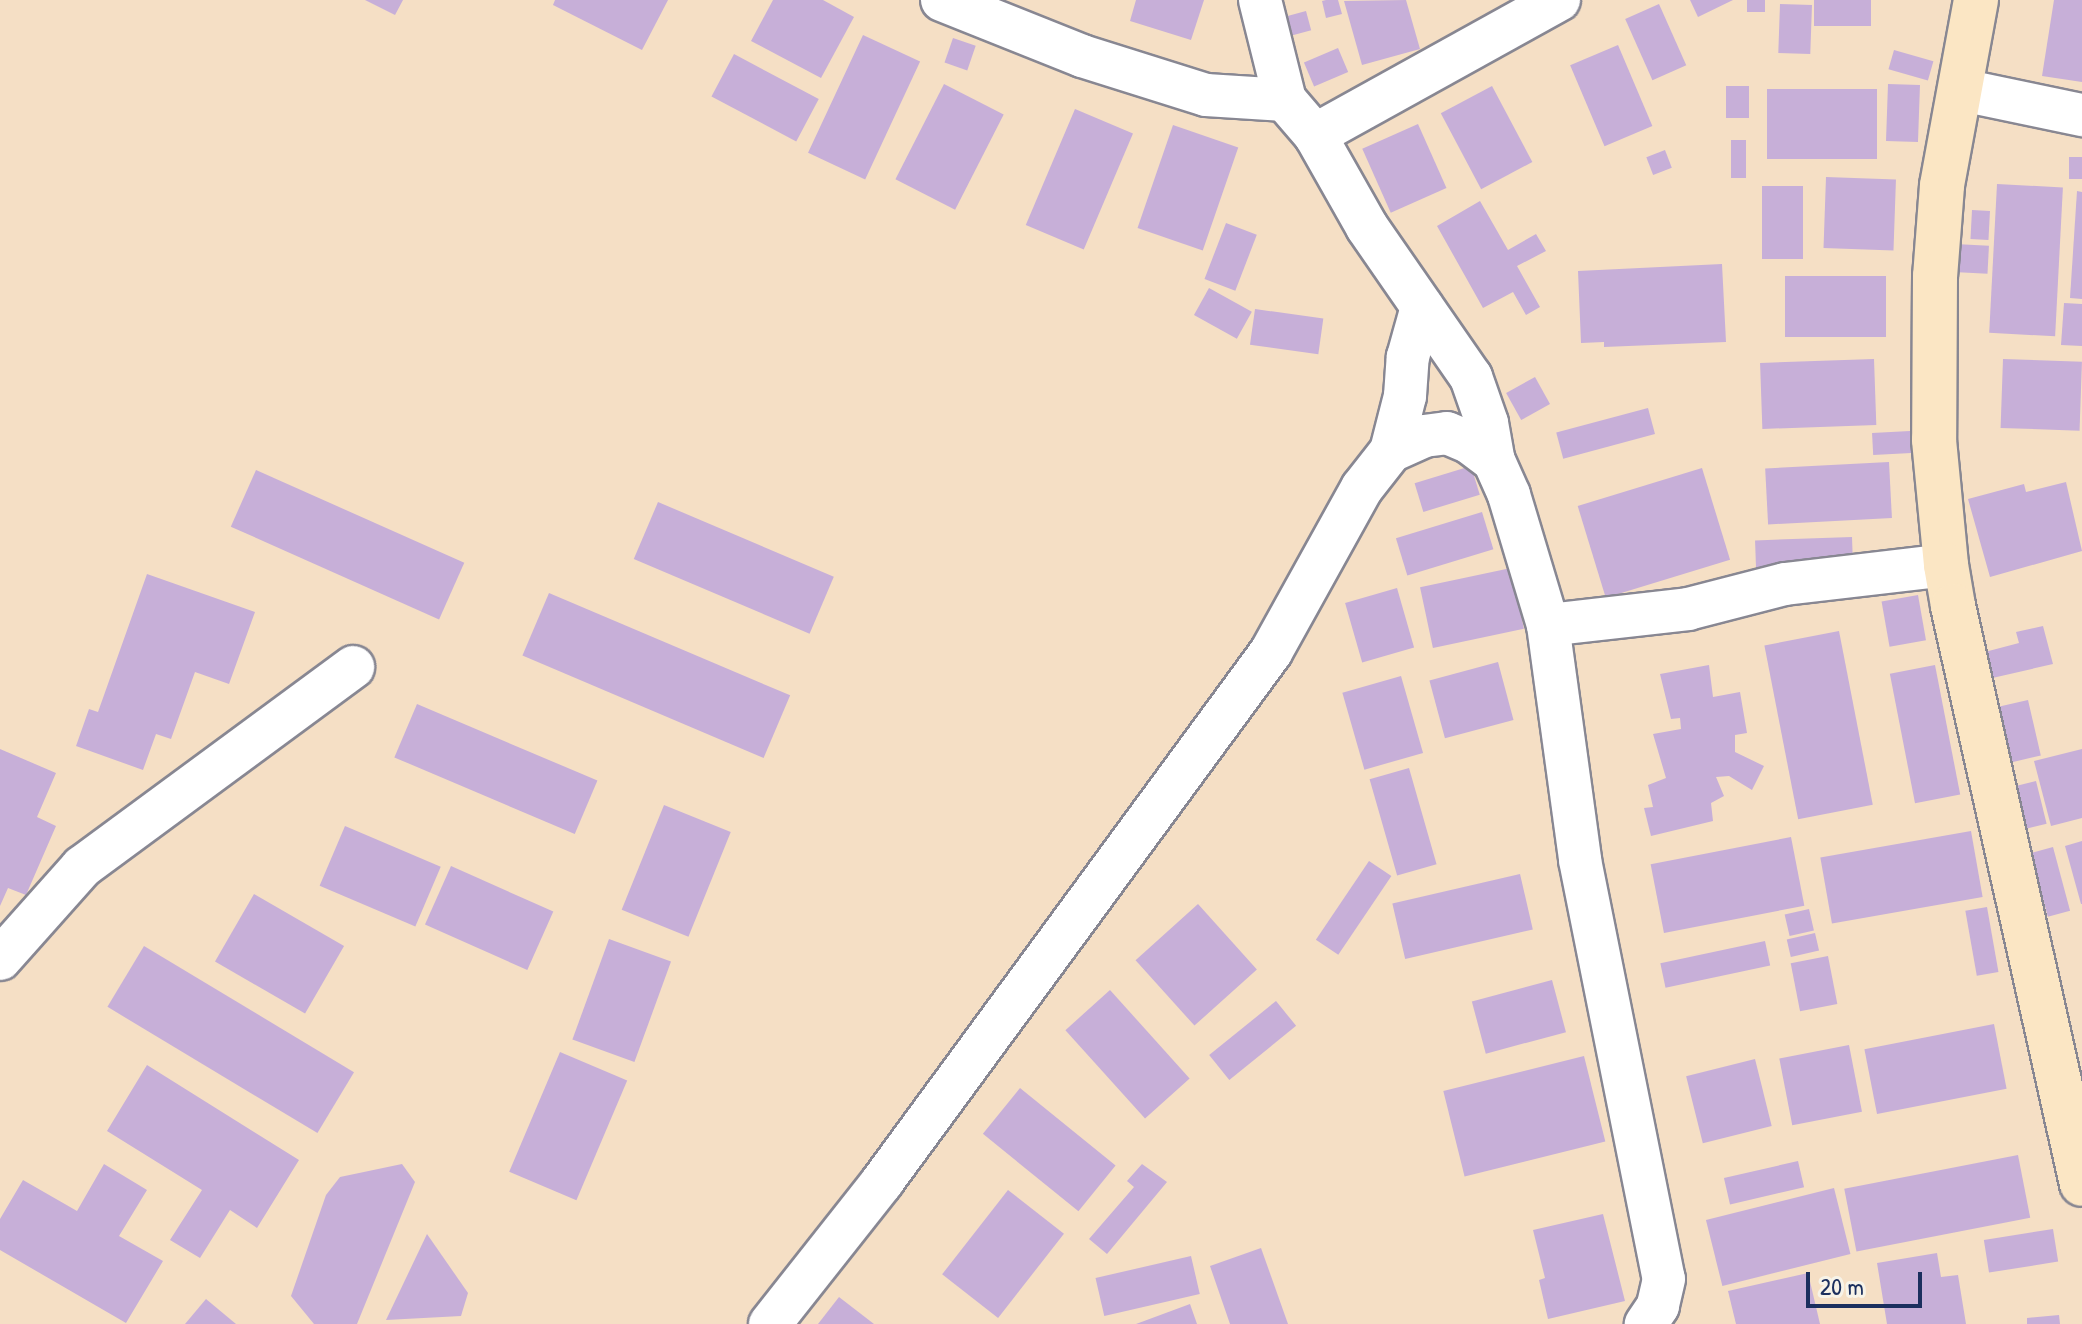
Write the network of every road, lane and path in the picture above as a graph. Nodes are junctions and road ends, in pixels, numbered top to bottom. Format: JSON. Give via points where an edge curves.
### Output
{"nodes":[{"id":1,"x":942,"y":0,"type":"edge"},
{"id":2,"x":1260,"y":0,"type":"edge"},
{"id":3,"x":1559,"y":0,"type":"edge"},
{"id":4,"x":1976,"y":0,"type":"edge"},
{"id":5,"x":1962,"y":90,"type":"junction"},
{"id":6,"x":1285,"y":100,"type":"junction"},
{"id":7,"x":2082,"y":115,"type":"edge"},
{"id":8,"x":1315,"y":135,"type":"junction"},
{"id":9,"x":1422,"y":307,"type":"junction"},
{"id":10,"x":1391,"y":451,"type":"junction"},
{"id":11,"x":1494,"y":461,"type":"junction"},
{"id":12,"x":1946,"y":565,"type":"junction"},
{"id":13,"x":1548,"y":625,"type":"junction"},
{"id":14,"x":353,"y":667,"type":"dead end"},
{"id":15,"x":0,"y":959,"type":"edge"},
{"id":16,"x":2082,"y":1184,"type":"edge"},
{"id":17,"x":770,"y":1324,"type":"edge"},
{"id":18,"x":1646,"y":1324,"type":"edge"}],
"edges":[{"from":1,"to":6,"type":"street","via":[[1082,56],[1206,95]]},
{"from":2,"to":6,"type":"street"},
{"from":3,"to":8,"type":"street"},
{"from":4,"to":5,"type":"street"},
{"from":5,"to":7,"type":"street"},
{"from":5,"to":12,"type":"street","via":[[1942,186],[1935,276],[1934,440]]},
{"from":6,"to":8,"type":"street"},
{"from":8,"to":9,"type":"street","via":[[1367,227]]},
{"from":9,"to":10,"type":"street"},
{"from":9,"to":11,"type":"street","via":[[1471,377]]},
{"from":10,"to":11,"type":"street","via":[[1424,436],[1447,433]]},
{"from":10,"to":17,"type":"street","via":[[1362,488],[1271,652],[882,1182]]},
{"from":11,"to":13,"type":"street"},
{"from":12,"to":13,"type":"street","via":[[1785,584],[1688,609]]},
{"from":12,"to":16,"type":"street"},
{"from":13,"to":18,"type":"street","via":[[1580,860],[1664,1279],[1658,1306]]},
{"from":14,"to":15,"type":"street","via":[[82,867]]}]}
